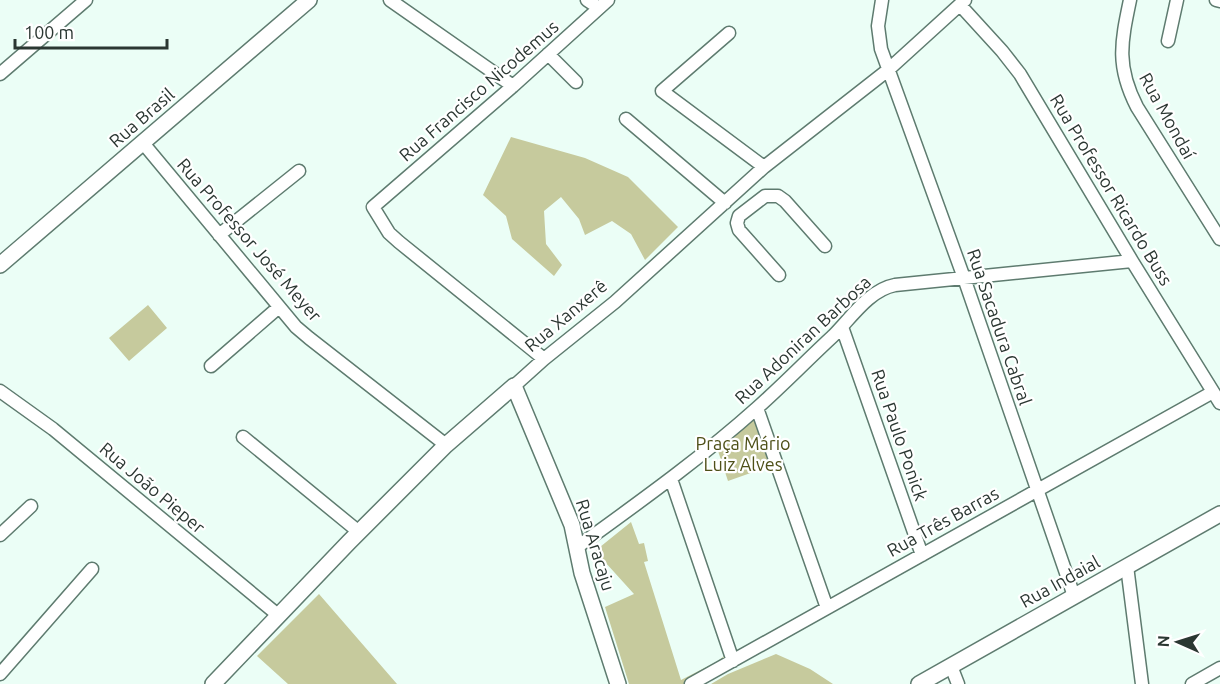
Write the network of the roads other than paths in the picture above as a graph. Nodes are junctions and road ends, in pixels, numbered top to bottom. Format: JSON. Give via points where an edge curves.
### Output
{"nodes":[{"id":1,"x":86,"y":0,"type":"edge"},
{"id":2,"x":309,"y":0,"type":"edge"},
{"id":3,"x":390,"y":0,"type":"edge"},
{"id":4,"x":587,"y":0,"type":"edge"},
{"id":5,"x":882,"y":0,"type":"edge"},
{"id":6,"x":1130,"y":0,"type":"edge"},
{"id":7,"x":1177,"y":0,"type":"edge"},
{"id":8,"x":962,"y":2,"type":"edge"},
{"id":9,"x":603,"y":4,"type":"edge"},
{"id":10,"x":729,"y":33,"type":"dead end"},
{"id":11,"x":1168,"y":41,"type":"dead end"},
{"id":12,"x":549,"y":54,"type":"junction"},
{"id":13,"x":888,"y":70,"type":"junction"},
{"id":14,"x":0,"y":74,"type":"edge"},
{"id":15,"x":576,"y":82,"type":"dead end"},
{"id":16,"x":513,"y":86,"type":"junction"},
{"id":17,"x":626,"y":119,"type":"dead end"},
{"id":18,"x":143,"y":143,"type":"junction"},
{"id":19,"x":764,"y":167,"type":"junction"},
{"id":20,"x":299,"y":171,"type":"dead end"},
{"id":21,"x":744,"y":186,"type":"junction"},
{"id":22,"x":759,"y":200,"type":"junction"},
{"id":23,"x":725,"y":203,"type":"junction"},
{"id":24,"x":219,"y":235,"type":"junction"},
{"id":25,"x":1220,"y":239,"type":"edge"},
{"id":26,"x":825,"y":246,"type":"dead end"},
{"id":27,"x":1132,"y":261,"type":"junction"},
{"id":28,"x":0,"y":265,"type":"edge"},
{"id":29,"x":779,"y":275,"type":"dead end"},
{"id":30,"x":964,"y":279,"type":"junction"},
{"id":31,"x":279,"y":307,"type":"junction"},
{"id":32,"x":842,"y":327,"type":"junction"},
{"id":33,"x":544,"y":359,"type":"junction"},
{"id":34,"x":211,"y":366,"type":"dead end"},
{"id":35,"x":514,"y":386,"type":"junction"},
{"id":36,"x":0,"y":391,"type":"edge"},
{"id":37,"x":1217,"y":397,"type":"edge"},
{"id":38,"x":757,"y":408,"type":"junction"},
{"id":39,"x":243,"y":437,"type":"dead end"},
{"id":40,"x":446,"y":445,"type":"junction"},
{"id":41,"x":671,"y":479,"type":"junction"},
{"id":42,"x":1038,"y":490,"type":"junction"},
{"id":43,"x":31,"y":506,"type":"dead end"},
{"id":44,"x":1220,"y":514,"type":"edge"},
{"id":45,"x":358,"y":532,"type":"junction"},
{"id":46,"x":0,"y":535,"type":"edge"},
{"id":47,"x":576,"y":548,"type":"junction"},
{"id":48,"x":922,"y":555,"type":"junction"},
{"id":49,"x":1127,"y":566,"type":"junction"},
{"id":50,"x":92,"y":569,"type":"dead end"},
{"id":51,"x":1074,"y":596,"type":"junction"},
{"id":52,"x":827,"y":608,"type":"junction"},
{"id":53,"x":278,"y":615,"type":"junction"},
{"id":54,"x":733,"y":661,"type":"junction"},
{"id":55,"x":951,"y":666,"type":"junction"},
{"id":56,"x":1220,"y":668,"type":"edge"},
{"id":57,"x":0,"y":674,"type":"edge"},
{"id":58,"x":213,"y":684,"type":"edge"},
{"id":59,"x":618,"y":684,"type":"edge"},
{"id":60,"x":691,"y":684,"type":"edge"},
{"id":61,"x":919,"y":684,"type":"edge"},
{"id":62,"x":958,"y":684,"type":"edge"},
{"id":63,"x":1142,"y":684,"type":"edge"},
{"id":64,"x":1192,"y":684,"type":"edge"}],
"edges":[{"from":1,"to":14,"type":"street"},
{"from":2,"to":18,"type":"street","name":"Rua Brasil"},
{"from":3,"to":16,"type":"street"},
{"from":4,"to":9,"type":"street"},
{"from":5,"to":13,"type":"street","name":"Rua Sacadura Cabral","via":[[879,36]]},
{"from":6,"to":25,"type":"street","name":"Rua Mondaí","via":[[1122,45],[1129,91]]},
{"from":7,"to":11,"type":"street"},
{"from":8,"to":13,"type":"street","name":"Rua Xanxerê"},
{"from":8,"to":27,"type":"street","name":"Rua Professor Ricardo Buss","via":[[1020,74]]},
{"from":9,"to":12,"type":"street","name":"Rua Francisco Nicodemus"},
{"from":10,"to":19,"type":"street","via":[[662,91]]},
{"from":12,"to":15,"type":"street"},
{"from":12,"to":16,"type":"street","name":"Rua Francisco Nicodemus"},
{"from":13,"to":19,"type":"street","name":"Rua Xanxerê"},
{"from":13,"to":30,"type":"street","name":"Rua Sacadura Cabral"},
{"from":16,"to":33,"type":"street","name":"Rua Francisco Nicodemus","via":[[373,207],[399,242]]},
{"from":17,"to":23,"type":"street"},
{"from":18,"to":24,"type":"street","name":"Rua Professor José Meyer"},
{"from":18,"to":28,"type":"street","name":"Rua Brasil"},
{"from":19,"to":21,"type":"street","name":"Rua Xanxerê"},
{"from":20,"to":24,"type":"street"},
{"from":21,"to":22,"type":"street"},
{"from":21,"to":23,"type":"street","name":"Rua Xanxerê"},
{"from":22,"to":26,"type":"street","via":[[778,196]]},
{"from":22,"to":29,"type":"street","via":[[737,223]]},
{"from":23,"to":33,"type":"street","name":"Rua Xanxerê","via":[[615,302]]},
{"from":24,"to":31,"type":"street","name":"Rua Professor José Meyer"},
{"from":27,"to":30,"type":"street","name":"Rua Adoniran Barbosa"},
{"from":27,"to":37,"type":"street","name":"Rua Professor Ricardo Buss"},
{"from":30,"to":32,"type":"street","name":"Rua Adoniran Barbosa","via":[[887,286]]},
{"from":30,"to":42,"type":"street","name":"Rua Sacadura Cabral"},
{"from":31,"to":34,"type":"street"},
{"from":31,"to":40,"type":"street","name":"Rua Professor José Meyer","via":[[309,338]]},
{"from":32,"to":38,"type":"street","name":"Rua Adoniran Barbosa"},
{"from":32,"to":48,"type":"street","name":"Rua Paulo Ponick"},
{"from":33,"to":35,"type":"street","name":"Rua Xanxerê"},
{"from":35,"to":40,"type":"street","name":"Rua Xanxerê"},
{"from":35,"to":47,"type":"street","name":"Rua Aracaju","via":[[572,525]]},
{"from":36,"to":53,"type":"street","name":"Rua João Pieper","via":[[53,429]]},
{"from":37,"to":42,"type":"street","name":"Rua Três Barras"},
{"from":38,"to":41,"type":"street","name":"Rua Adoniran Barbosa"},
{"from":38,"to":52,"type":"street"},
{"from":39,"to":45,"type":"street"},
{"from":40,"to":45,"type":"street","name":"Rua Xanxerê"},
{"from":41,"to":47,"type":"street","name":"Rua Adoniran Barbosa"},
{"from":41,"to":54,"type":"street"},
{"from":42,"to":48,"type":"street","name":"Rua Três Barras"},
{"from":42,"to":51,"type":"street","name":"Rua Sacadura Cabral"},
{"from":43,"to":46,"type":"street"},
{"from":44,"to":49,"type":"street","name":"Rua Indaial"},
{"from":45,"to":53,"type":"street","name":"Rua Xanxerê"},
{"from":47,"to":59,"type":"street","name":"Rua Aracaju"},
{"from":48,"to":52,"type":"street","name":"Rua Três Barras"},
{"from":49,"to":51,"type":"street","name":"Rua Indaial"},
{"from":49,"to":63,"type":"street"},
{"from":50,"to":57,"type":"street"},
{"from":51,"to":55,"type":"street","name":"Rua Indaial"},
{"from":52,"to":54,"type":"street","name":"Rua Três Barras"},
{"from":53,"to":58,"type":"street","name":"Rua Xanxerê"},
{"from":54,"to":60,"type":"street","name":"Rua Três Barras"},
{"from":55,"to":61,"type":"street","name":"Rua Indaial"},
{"from":55,"to":62,"type":"street"},
{"from":56,"to":64,"type":"street"}]}
